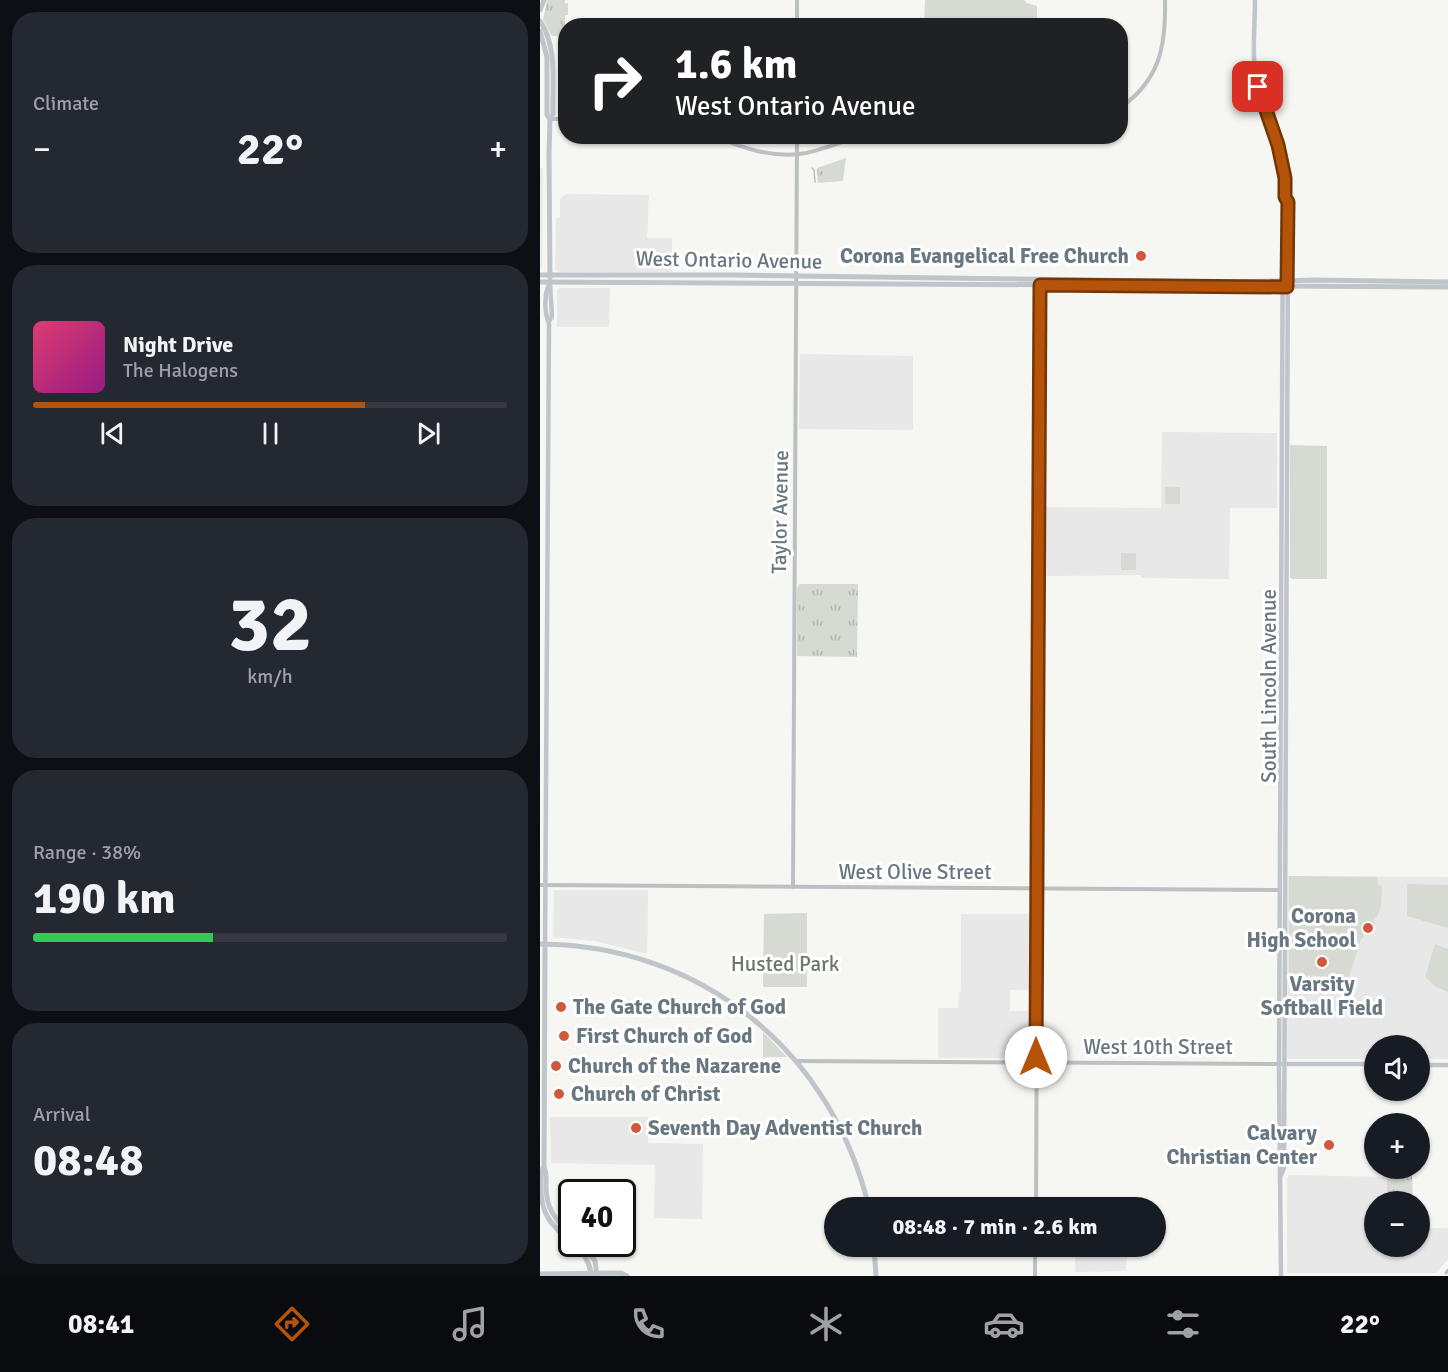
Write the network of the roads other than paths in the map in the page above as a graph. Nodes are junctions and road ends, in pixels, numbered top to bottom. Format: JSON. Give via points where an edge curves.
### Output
{"nodes":[{"id":1,"x":544,"y":0,"type":"edge"},
{"id":2,"x":797,"y":0,"type":"edge"},
{"id":3,"x":1165,"y":0,"type":"edge"},
{"id":4,"x":1255,"y":0,"type":"edge"},
{"id":5,"x":540,"y":10,"type":"edge"},
{"id":6,"x":797,"y":18,"type":"edge"},
{"id":7,"x":540,"y":21,"type":"edge"},
{"id":8,"x":540,"y":31,"type":"edge"},
{"id":9,"x":542,"y":39,"type":"edge"},
{"id":10,"x":1128,"y":102,"type":"edge"},
{"id":11,"x":550,"y":120,"type":"junction"},
{"id":12,"x":558,"y":120,"type":"edge"},
{"id":13,"x":736,"y":144,"type":"edge"},
{"id":14,"x":797,"y":144,"type":"edge"},
{"id":15,"x":837,"y":144,"type":"edge"},
{"id":16,"x":797,"y":154,"type":"junction"},
{"id":17,"x":540,"y":275,"type":"edge"},
{"id":18,"x":550,"y":276,"type":"junction"},
{"id":19,"x":796,"y":280,"type":"junction"},
{"id":20,"x":540,"y":282,"type":"edge"},
{"id":21,"x":1448,"y":282,"type":"edge"},
{"id":22,"x":550,"y":283,"type":"junction"},
{"id":23,"x":1285,"y":284,"type":"junction"},
{"id":24,"x":1040,"y":285,"type":"junction"},
{"id":25,"x":1448,"y":287,"type":"edge"},
{"id":26,"x":543,"y":885,"type":"edge"},
{"id":27,"x":793,"y":887,"type":"junction"},
{"id":28,"x":1037,"y":888,"type":"junction"},
{"id":29,"x":1283,"y":890,"type":"junction"},
{"id":30,"x":543,"y":944,"type":"edge"},
{"id":31,"x":797,"y":1061,"type":"junction"},
{"id":32,"x":1036,"y":1063,"type":"junction"},
{"id":33,"x":1282,"y":1064,"type":"junction"},
{"id":34,"x":1364,"y":1064,"type":"edge"},
{"id":35,"x":1430,"y":1065,"type":"edge"},
{"id":36,"x":1448,"y":1065,"type":"edge"},
{"id":37,"x":544,"y":1167,"type":"junction"},
{"id":38,"x":866,"y":1197,"type":"edge"},
{"id":39,"x":1036,"y":1197,"type":"edge"},
{"id":40,"x":558,"y":1222,"type":"edge"},
{"id":41,"x":558,"y":1231,"type":"edge"},
{"id":42,"x":586,"y":1257,"type":"edge"},
{"id":43,"x":592,"y":1257,"type":"edge"},
{"id":44,"x":875,"y":1257,"type":"edge"},
{"id":45,"x":1035,"y":1257,"type":"edge"},
{"id":46,"x":540,"y":1274,"type":"edge"},
{"id":47,"x":594,"y":1275,"type":"edge"},
{"id":48,"x":627,"y":1276,"type":"edge"},
{"id":49,"x":876,"y":1276,"type":"edge"},
{"id":50,"x":1035,"y":1276,"type":"edge"},
{"id":51,"x":1281,"y":1276,"type":"edge"}],
"edges":[{"from":1,"to":5,"type":"main road"},
{"from":2,"to":6,"type":"street"},
{"from":3,"to":10,"type":"street","via":[[1164,38],[1157,64],[1139,93]]},
{"from":4,"to":23,"type":"main road","name":"South Lincoln Avenue","via":[[1258,87],[1285,178]]},
{"from":7,"to":11,"type":"main road","via":[[549,38],[552,57]]},
{"from":8,"to":9,"type":"main road"},
{"from":9,"to":11,"type":"main road","via":[[547,57]]},
{"from":11,"to":12,"type":"street"},
{"from":11,"to":18,"type":"main road"},
{"from":13,"to":16,"type":"street","via":[[756,151]]},
{"from":14,"to":16,"type":"street","name":"Taylor Avenue"},
{"from":15,"to":16,"type":"street"},
{"from":16,"to":19,"type":"street","name":"Taylor Avenue"},
{"from":17,"to":18,"type":"main road","name":"West Ontario Avenue"},
{"from":18,"to":19,"type":"main road","name":"West Ontario Avenue"},
{"from":18,"to":22,"type":"main road"},
{"from":19,"to":22,"type":"main road","name":"West Ontario Avenue"},
{"from":19,"to":23,"type":"main road","name":"West Ontario Avenue"},
{"from":19,"to":24,"type":"main road","name":"West Ontario Avenue"},
{"from":19,"to":27,"type":"street","name":"Taylor Avenue"},
{"from":20,"to":22,"type":"main road","name":"West Ontario Avenue"},
{"from":21,"to":23,"type":"main road","name":"West Ontario Avenue"},
{"from":22,"to":26,"type":"main road"},
{"from":23,"to":24,"type":"main road","name":"West Ontario Avenue"},
{"from":23,"to":25,"type":"main road","name":"West Ontario Avenue"},
{"from":23,"to":29,"type":"main road","name":"South Lincoln Avenue"},
{"from":24,"to":28,"type":"street"},
{"from":26,"to":27,"type":"street","name":"West Olive Street"},
{"from":26,"to":30,"type":"main road"},
{"from":27,"to":28,"type":"street","name":"West Olive Street"},
{"from":28,"to":29,"type":"street","name":"West Olive Street"},
{"from":28,"to":32,"type":"street"},
{"from":29,"to":33,"type":"main road","name":"South Lincoln Avenue"},
{"from":30,"to":31,"type":"main road","via":[[607,950],[677,972],[741,1009]]},
{"from":30,"to":37,"type":"main road"},
{"from":31,"to":32,"type":"street","name":"West 10th Street"},
{"from":31,"to":38,"type":"main road","via":[[823,1096],[845,1136]]},
{"from":32,"to":33,"type":"street","name":"West 10th Street"},
{"from":32,"to":39,"type":"street"},
{"from":33,"to":34,"type":"main road","name":"West 10th Street"},
{"from":33,"to":51,"type":"main road","name":"South Lincoln Avenue"},
{"from":35,"to":36,"type":"main road"},
{"from":37,"to":40,"type":"main road","via":[[547,1202]]},
{"from":37,"to":41,"type":"main road","via":[[540,1196],[545,1215]]},
{"from":42,"to":47,"type":"main road"},
{"from":43,"to":47,"type":"main road"},
{"from":44,"to":49,"type":"main road"},
{"from":45,"to":50,"type":"street"},
{"from":46,"to":47,"type":"main road"},
{"from":47,"to":48,"type":"main road"}]}
